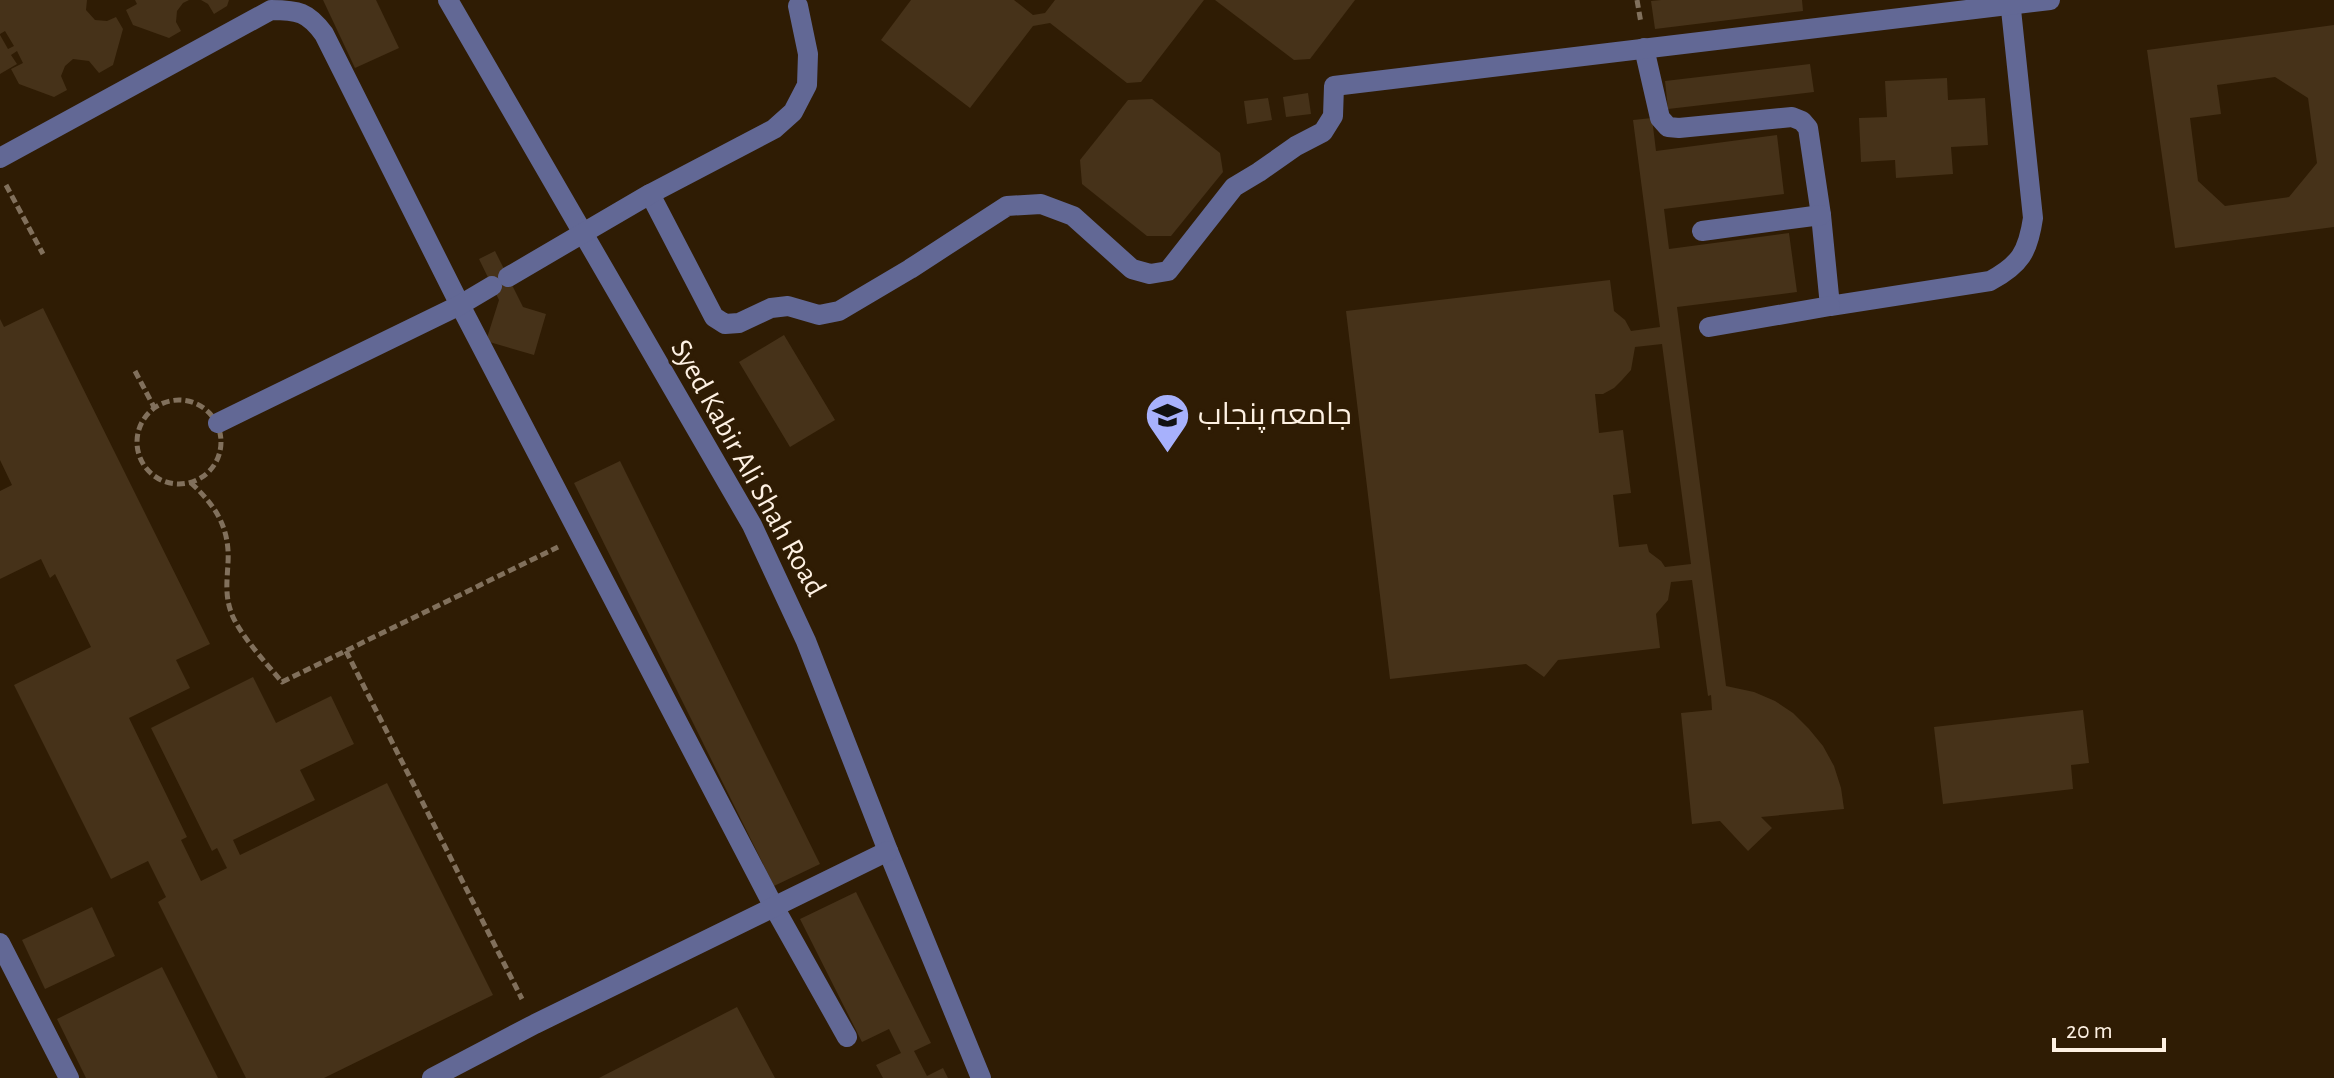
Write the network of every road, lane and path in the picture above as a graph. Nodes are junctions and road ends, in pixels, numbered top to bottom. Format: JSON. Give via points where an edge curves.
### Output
{"nodes":[{"id":1,"x":448,"y":0,"type":"edge"},
{"id":2,"x":2050,"y":0,"type":"edge"},
{"id":3,"x":2010,"y":3,"type":"edge"},
{"id":4,"x":798,"y":6,"type":"dead end"},
{"id":5,"x":1644,"y":48,"type":"junction"},
{"id":6,"x":0,"y":158,"type":"edge"},
{"id":7,"x":0,"y":174,"type":"edge"},
{"id":8,"x":650,"y":194,"type":"junction"},
{"id":9,"x":1821,"y":215,"type":"junction"},
{"id":10,"x":1702,"y":231,"type":"dead end"},
{"id":11,"x":582,"y":235,"type":"junction"},
{"id":12,"x":43,"y":254,"type":"dead end"},
{"id":13,"x":460,"y":305,"type":"junction"},
{"id":14,"x":1830,"y":306,"type":"junction"},
{"id":15,"x":1709,"y":327,"type":"dead end"},
{"id":16,"x":135,"y":371,"type":"dead end"},
{"id":17,"x":154,"y":407,"type":"junction"},
{"id":18,"x":218,"y":423,"type":"junction"},
{"id":19,"x":191,"y":483,"type":"junction"},
{"id":20,"x":580,"y":536,"type":"junction"},
{"id":21,"x":346,"y":651,"type":"junction"},
{"id":22,"x":888,"y":851,"type":"junction"},
{"id":23,"x":774,"y":907,"type":"junction"},
{"id":24,"x":0,"y":943,"type":"edge"},
{"id":25,"x":535,"y":1024,"type":"junction"},
{"id":26,"x":847,"y":1037,"type":"dead end"},
{"id":27,"x":69,"y":1078,"type":"edge"},
{"id":28,"x":432,"y":1078,"type":"edge"},
{"id":29,"x":981,"y":1078,"type":"edge"}],
"edges":[{"from":1,"to":11,"type":"street","name":"Syed Kabir Ali Shah Road"},
{"from":2,"to":3,"type":"street"},
{"from":3,"to":5,"type":"street"},
{"from":3,"to":14,"type":"street","via":[[2033,218],[2020,259],[1990,281]]},
{"from":4,"to":8,"type":"street","via":[[808,54],[807,85],[793,112],[774,129]]},
{"from":5,"to":8,"type":"street","via":[[1334,86],[1333,116],[1323,132],[1234,187],[1168,271],[1150,274],[1132,269],[1073,216],[1041,204],[1007,206],[839,311],[819,315],[788,306],[725,324],[714,317]]},
{"from":5,"to":9,"type":"street","via":[[1660,118],[1668,127],[1792,117],[1802,121],[1808,128]]},
{"from":6,"to":13,"type":"street","via":[[271,10],[294,10],[313,19],[324,34]]},
{"from":7,"to":12,"type":"path"},
{"from":8,"to":11,"type":"street"},
{"from":9,"to":10,"type":"street"},
{"from":9,"to":14,"type":"street"},
{"from":11,"to":13,"type":"street"},
{"from":11,"to":22,"type":"street","name":"Syed Kabir Ali Shah Road","via":[[752,525],[806,641]]},
{"from":13,"to":18,"type":"street"},
{"from":13,"to":20,"type":"street"},
{"from":14,"to":15,"type":"street"},
{"from":16,"to":17,"type":"path"},
{"from":17,"to":18,"type":"path","via":[[182,399],[209,411]]},
{"from":17,"to":19,"type":"path","via":[[137,431],[140,460],[162,481]]},
{"from":18,"to":19,"type":"path","via":[[221,452],[215,465]]},
{"from":19,"to":21,"type":"path","via":[[209,500],[224,528],[229,546],[225,591],[232,616],[282,682]]},
{"from":20,"to":21,"type":"path"},
{"from":20,"to":23,"type":"street"},
{"from":21,"to":25,"type":"path"},
{"from":22,"to":23,"type":"street"},
{"from":22,"to":29,"type":"street","name":"Syed Kabir Ali Shah Road"},
{"from":23,"to":25,"type":"street"},
{"from":23,"to":26,"type":"street"},
{"from":24,"to":27,"type":"street"},
{"from":25,"to":28,"type":"street"}]}
